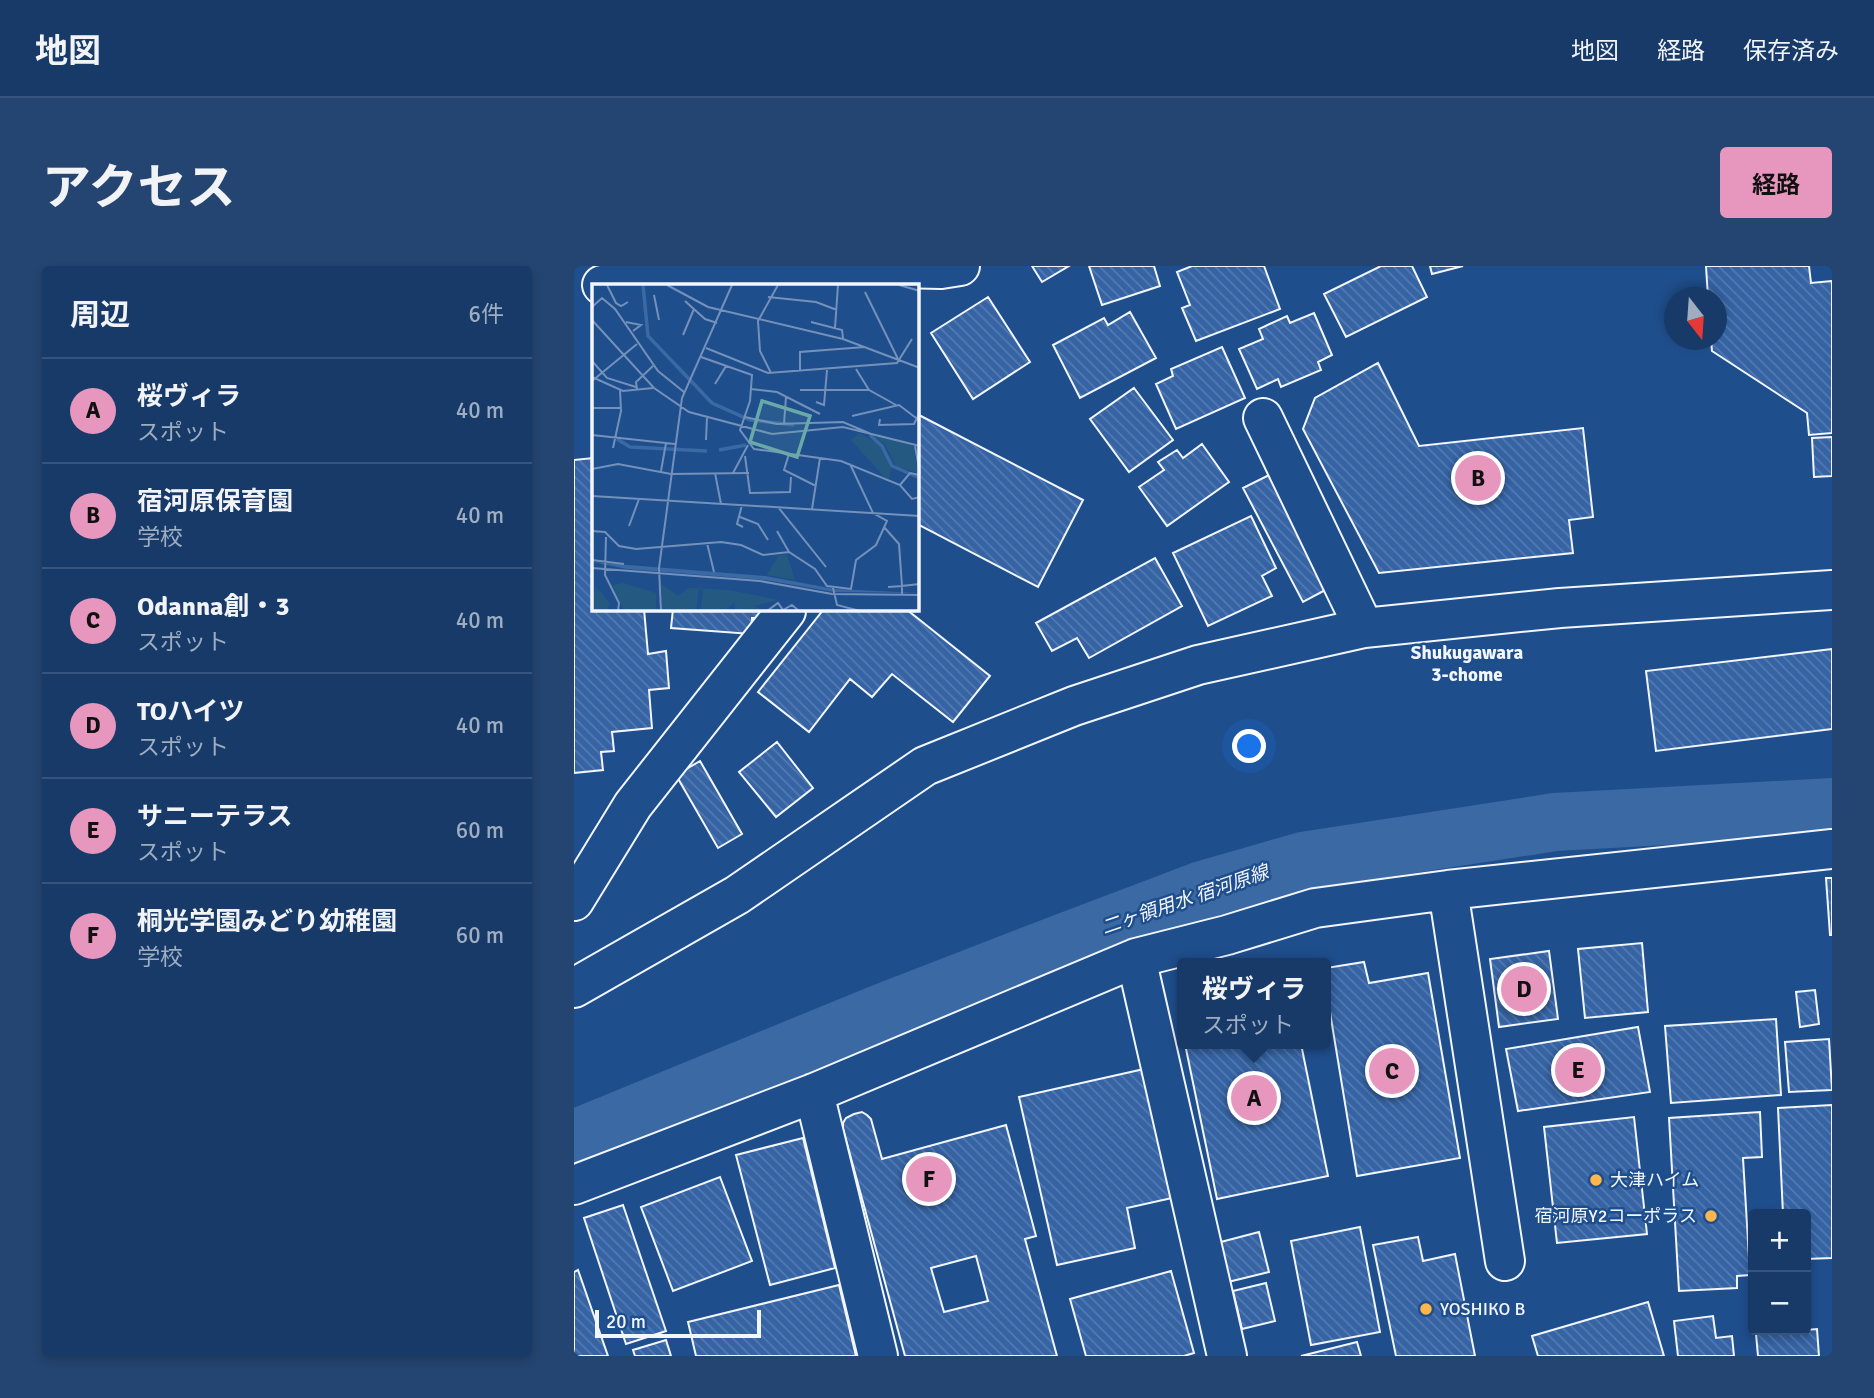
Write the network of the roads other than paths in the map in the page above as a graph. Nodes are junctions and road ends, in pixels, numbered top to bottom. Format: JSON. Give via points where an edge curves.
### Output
{"nodes":[{"id":1,"x":801,"y":266,"type":"edge"},
{"id":2,"x":809,"y":266,"type":"edge"},
{"id":3,"x":817,"y":266,"type":"edge"},
{"id":4,"x":960,"y":266,"type":"edge"},
{"id":5,"x":612,"y":284,"type":"edge"},
{"id":6,"x":816,"y":284,"type":"edge"},
{"id":7,"x":592,"y":286,"type":"edge"},
{"id":8,"x":574,"y":288,"type":"edge"},
{"id":9,"x":1263,"y":418,"type":"dead end"},
{"id":10,"x":1832,"y":590,"type":"edge"},
{"id":11,"x":786,"y":611,"type":"edge"},
{"id":12,"x":1364,"y":628,"type":"junction"},
{"id":13,"x":1832,"y":849,"type":"edge"},
{"id":14,"x":1448,"y":890,"type":"junction"},
{"id":15,"x":574,"y":901,"type":"edge"},
{"id":16,"x":1136,"y":958,"type":"junction"},
{"id":17,"x":574,"y":988,"type":"edge"},
{"id":18,"x":814,"y":1093,"type":"junction"},
{"id":19,"x":574,"y":1185,"type":"edge"},
{"id":20,"x":1505,"y":1261,"type":"dead end"},
{"id":21,"x":878,"y":1356,"type":"edge"},
{"id":22,"x":1227,"y":1356,"type":"edge"}],
"edges":[{"from":1,"to":5,"type":"street"},
{"from":2,"to":3,"type":"street"},
{"from":3,"to":4,"type":"street"},
{"from":3,"to":6,"type":"street"},
{"from":7,"to":8,"type":"street"},
{"from":9,"to":12,"type":"street"},
{"from":10,"to":12,"type":"street","via":[[1560,608]]},
{"from":11,"to":15,"type":"street","via":[[634,805]]},
{"from":12,"to":17,"type":"street","via":[[1198,665],[1074,706],[925,766],[737,895]]},
{"from":13,"to":14,"type":"street"},
{"from":14,"to":16,"type":"street","via":[[1315,908]]},
{"from":14,"to":20,"type":"street"},
{"from":16,"to":18,"type":"street"},
{"from":16,"to":22,"type":"street"},
{"from":18,"to":19,"type":"street"},
{"from":18,"to":21,"type":"street"}]}
